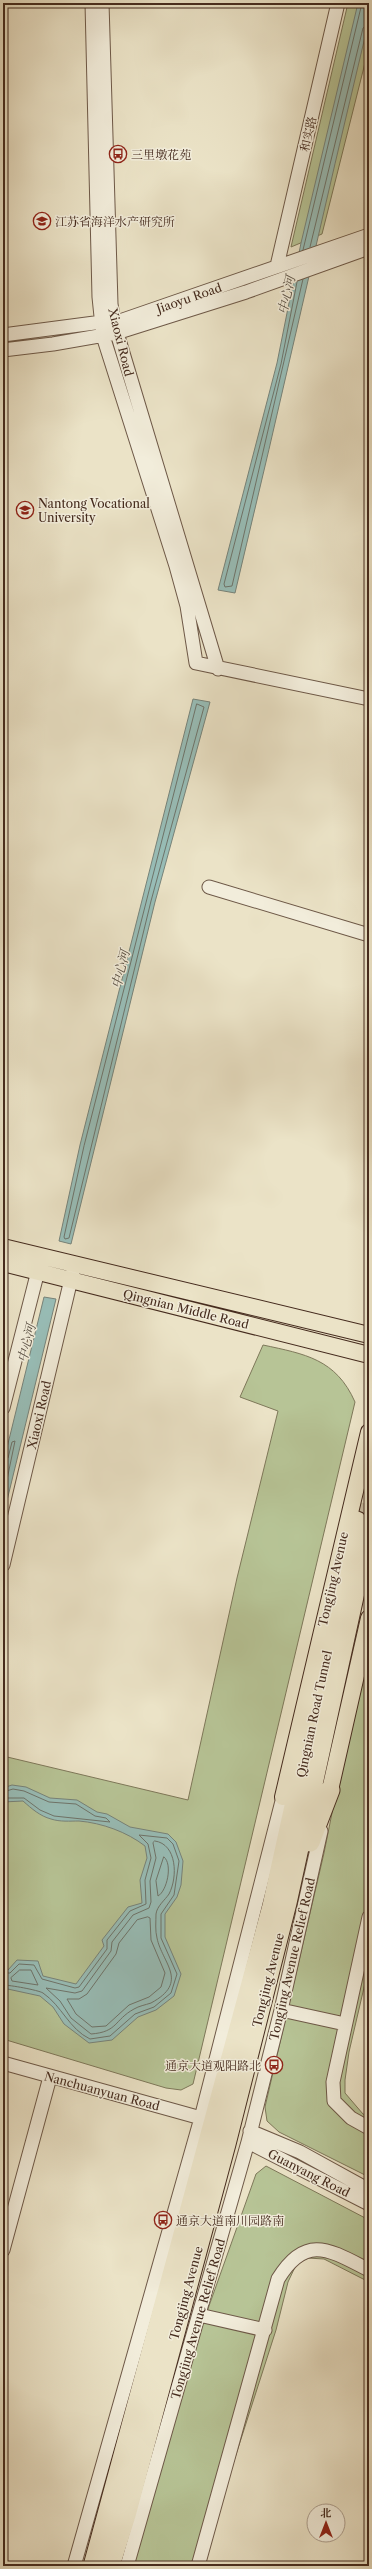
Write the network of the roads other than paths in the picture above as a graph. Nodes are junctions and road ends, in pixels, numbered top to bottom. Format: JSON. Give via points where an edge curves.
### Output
{"nodes":[{"id":1,"x":92,"y":3,"type":"edge"},
{"id":2,"x":102,"y":3,"type":"edge"},
{"id":3,"x":338,"y":3,"type":"edge"},
{"id":4,"x":369,"y":235,"type":"edge"},
{"id":5,"x":369,"y":248,"type":"edge"},
{"id":6,"x":277,"y":266,"type":"junction"},
{"id":7,"x":109,"y":329,"type":"junction"},
{"id":8,"x":3,"y":335,"type":"edge"},
{"id":9,"x":3,"y":350,"type":"edge"},
{"id":10,"x":218,"y":669,"type":"junction"},
{"id":11,"x":369,"y":699,"type":"edge"},
{"id":12,"x":209,"y":887,"type":"dead end"},
{"id":13,"x":369,"y":935,"type":"edge"},
{"id":14,"x":3,"y":1247,"type":"edge"},
{"id":15,"x":3,"y":1263,"type":"edge"},
{"id":16,"x":39,"y":1264,"type":"junction"},
{"id":17,"x":73,"y":1272,"type":"junction"},
{"id":18,"x":369,"y":1335,"type":"edge"},
{"id":19,"x":369,"y":1355,"type":"edge"},
{"id":20,"x":3,"y":1408,"type":"edge"},
{"id":21,"x":369,"y":1432,"type":"edge"},
{"id":22,"x":363,"y":1524,"type":"tunnel mouth"},
{"id":23,"x":3,"y":1565,"type":"edge"},
{"id":24,"x":369,"y":1618,"type":"edge"},
{"id":25,"x":330,"y":1790,"type":"junction"},
{"id":26,"x":283,"y":1797,"type":"junction"},
{"id":27,"x":279,"y":1905,"type":"junction"},
{"id":28,"x":369,"y":1917,"type":"edge"},
{"id":29,"x":281,"y":2010,"type":"junction"},
{"id":30,"x":345,"y":2024,"type":"junction"},
{"id":31,"x":3,"y":2063,"type":"edge"},
{"id":32,"x":50,"y":2077,"type":"junction"},
{"id":33,"x":201,"y":2118,"type":"junction"},
{"id":34,"x":369,"y":2128,"type":"edge"},
{"id":35,"x":249,"y":2136,"type":"junction"},
{"id":36,"x":369,"y":2190,"type":"edge"},
{"id":37,"x":369,"y":2204,"type":"edge"},
{"id":38,"x":3,"y":2250,"type":"edge"},
{"id":39,"x":369,"y":2270,"type":"edge"},
{"id":40,"x":199,"y":2315,"type":"junction"},
{"id":41,"x":265,"y":2330,"type":"junction"},
{"id":42,"x":118,"y":2511,"type":"junction"},
{"id":43,"x":74,"y":2566,"type":"edge"},
{"id":44,"x":89,"y":2566,"type":"edge"},
{"id":45,"x":93,"y":2566,"type":"edge"},
{"id":46,"x":110,"y":2566,"type":"edge"},
{"id":47,"x":113,"y":2566,"type":"edge"},
{"id":48,"x":127,"y":2566,"type":"edge"},
{"id":49,"x":198,"y":2566,"type":"edge"}],
"edges":[{"from":1,"to":7,"type":"street","name":"Xiaoxi Road","via":[[99,297]]},
{"from":2,"to":7,"type":"street","name":"Xiaoxi Road","via":[[111,304]]},
{"from":3,"to":6,"type":"street","name":"和实路"},
{"from":4,"to":6,"type":"street","name":"Jiaoyu Road"},
{"from":5,"to":7,"type":"street","name":"Jiaoyu Road","via":[[246,292]]},
{"from":6,"to":7,"type":"street","name":"Jiaoyu Road"},
{"from":7,"to":8,"type":"street","name":"Jiaoyu Road"},
{"from":7,"to":9,"type":"street","name":"Jiaoyu Road"},
{"from":7,"to":10,"type":"street","name":"Xiaoxi Road"},
{"from":7,"to":10,"type":"street","name":"Xiaoxi Road","via":[[187,606],[196,663]]},
{"from":10,"to":11,"type":"street"},
{"from":12,"to":13,"type":"street"},
{"from":14,"to":16,"type":"main road","name":"Qingnian Middle Road"},
{"from":15,"to":16,"type":"main road","name":"Qingnian Middle Road"},
{"from":16,"to":17,"type":"main road","name":"Qingnian Middle Road"},
{"from":16,"to":20,"type":"street"},
{"from":17,"to":18,"type":"main road","name":"Qingnian Middle Road"},
{"from":17,"to":19,"type":"main road","name":"Qingnian Middle Road"},
{"from":17,"to":23,"type":"street","name":"Xiaoxi Road"},
{"from":21,"to":26,"type":"main road","name":"Tongjing Avenue"},
{"from":22,"to":27,"type":"highway","name":"Qingnian Road Tunnel"},
{"from":24,"to":25,"type":"main road"},
{"from":25,"to":27,"type":"highway"},
{"from":25,"to":29,"type":"street","name":"Tongjing Avenue Relief Road"},
{"from":26,"to":27,"type":"highway"},
{"from":26,"to":33,"type":"street"},
{"from":27,"to":42,"type":"highway","name":"Tongjing Avenue","via":[[226,2144]]},
{"from":28,"to":30,"type":"street"},
{"from":29,"to":30,"type":"street"},
{"from":29,"to":35,"type":"street","name":"Tongjing Avenue Relief Road"},
{"from":30,"to":34,"type":"street","via":[[333,2082],[334,2101],[351,2118]]},
{"from":31,"to":32,"type":"street","name":"Nanchuanyuan Road"},
{"from":32,"to":33,"type":"street","name":"Nanchuanyuan Road"},
{"from":32,"to":38,"type":"street"},
{"from":33,"to":43,"type":"street"},
{"from":35,"to":36,"type":"street","name":"Guanyang Road","via":[[300,2152]]},
{"from":35,"to":37,"type":"street","name":"Guanyang Road"},
{"from":35,"to":40,"type":"street","name":"Tongjing Avenue Relief Road"},
{"from":39,"to":41,"type":"street","via":[[330,2250],[312,2249],[297,2255],[286,2264],[278,2279]]},
{"from":40,"to":41,"type":"street"},
{"from":40,"to":48,"type":"street","name":"Tongjing Avenue Relief Road"},
{"from":41,"to":49,"type":"street"},
{"from":42,"to":44,"type":"highway"},
{"from":42,"to":45,"type":"highway","name":"Tongjing Avenue"},
{"from":42,"to":46,"type":"highway","name":"Tongjing Avenue"},
{"from":42,"to":47,"type":"highway"}]}
